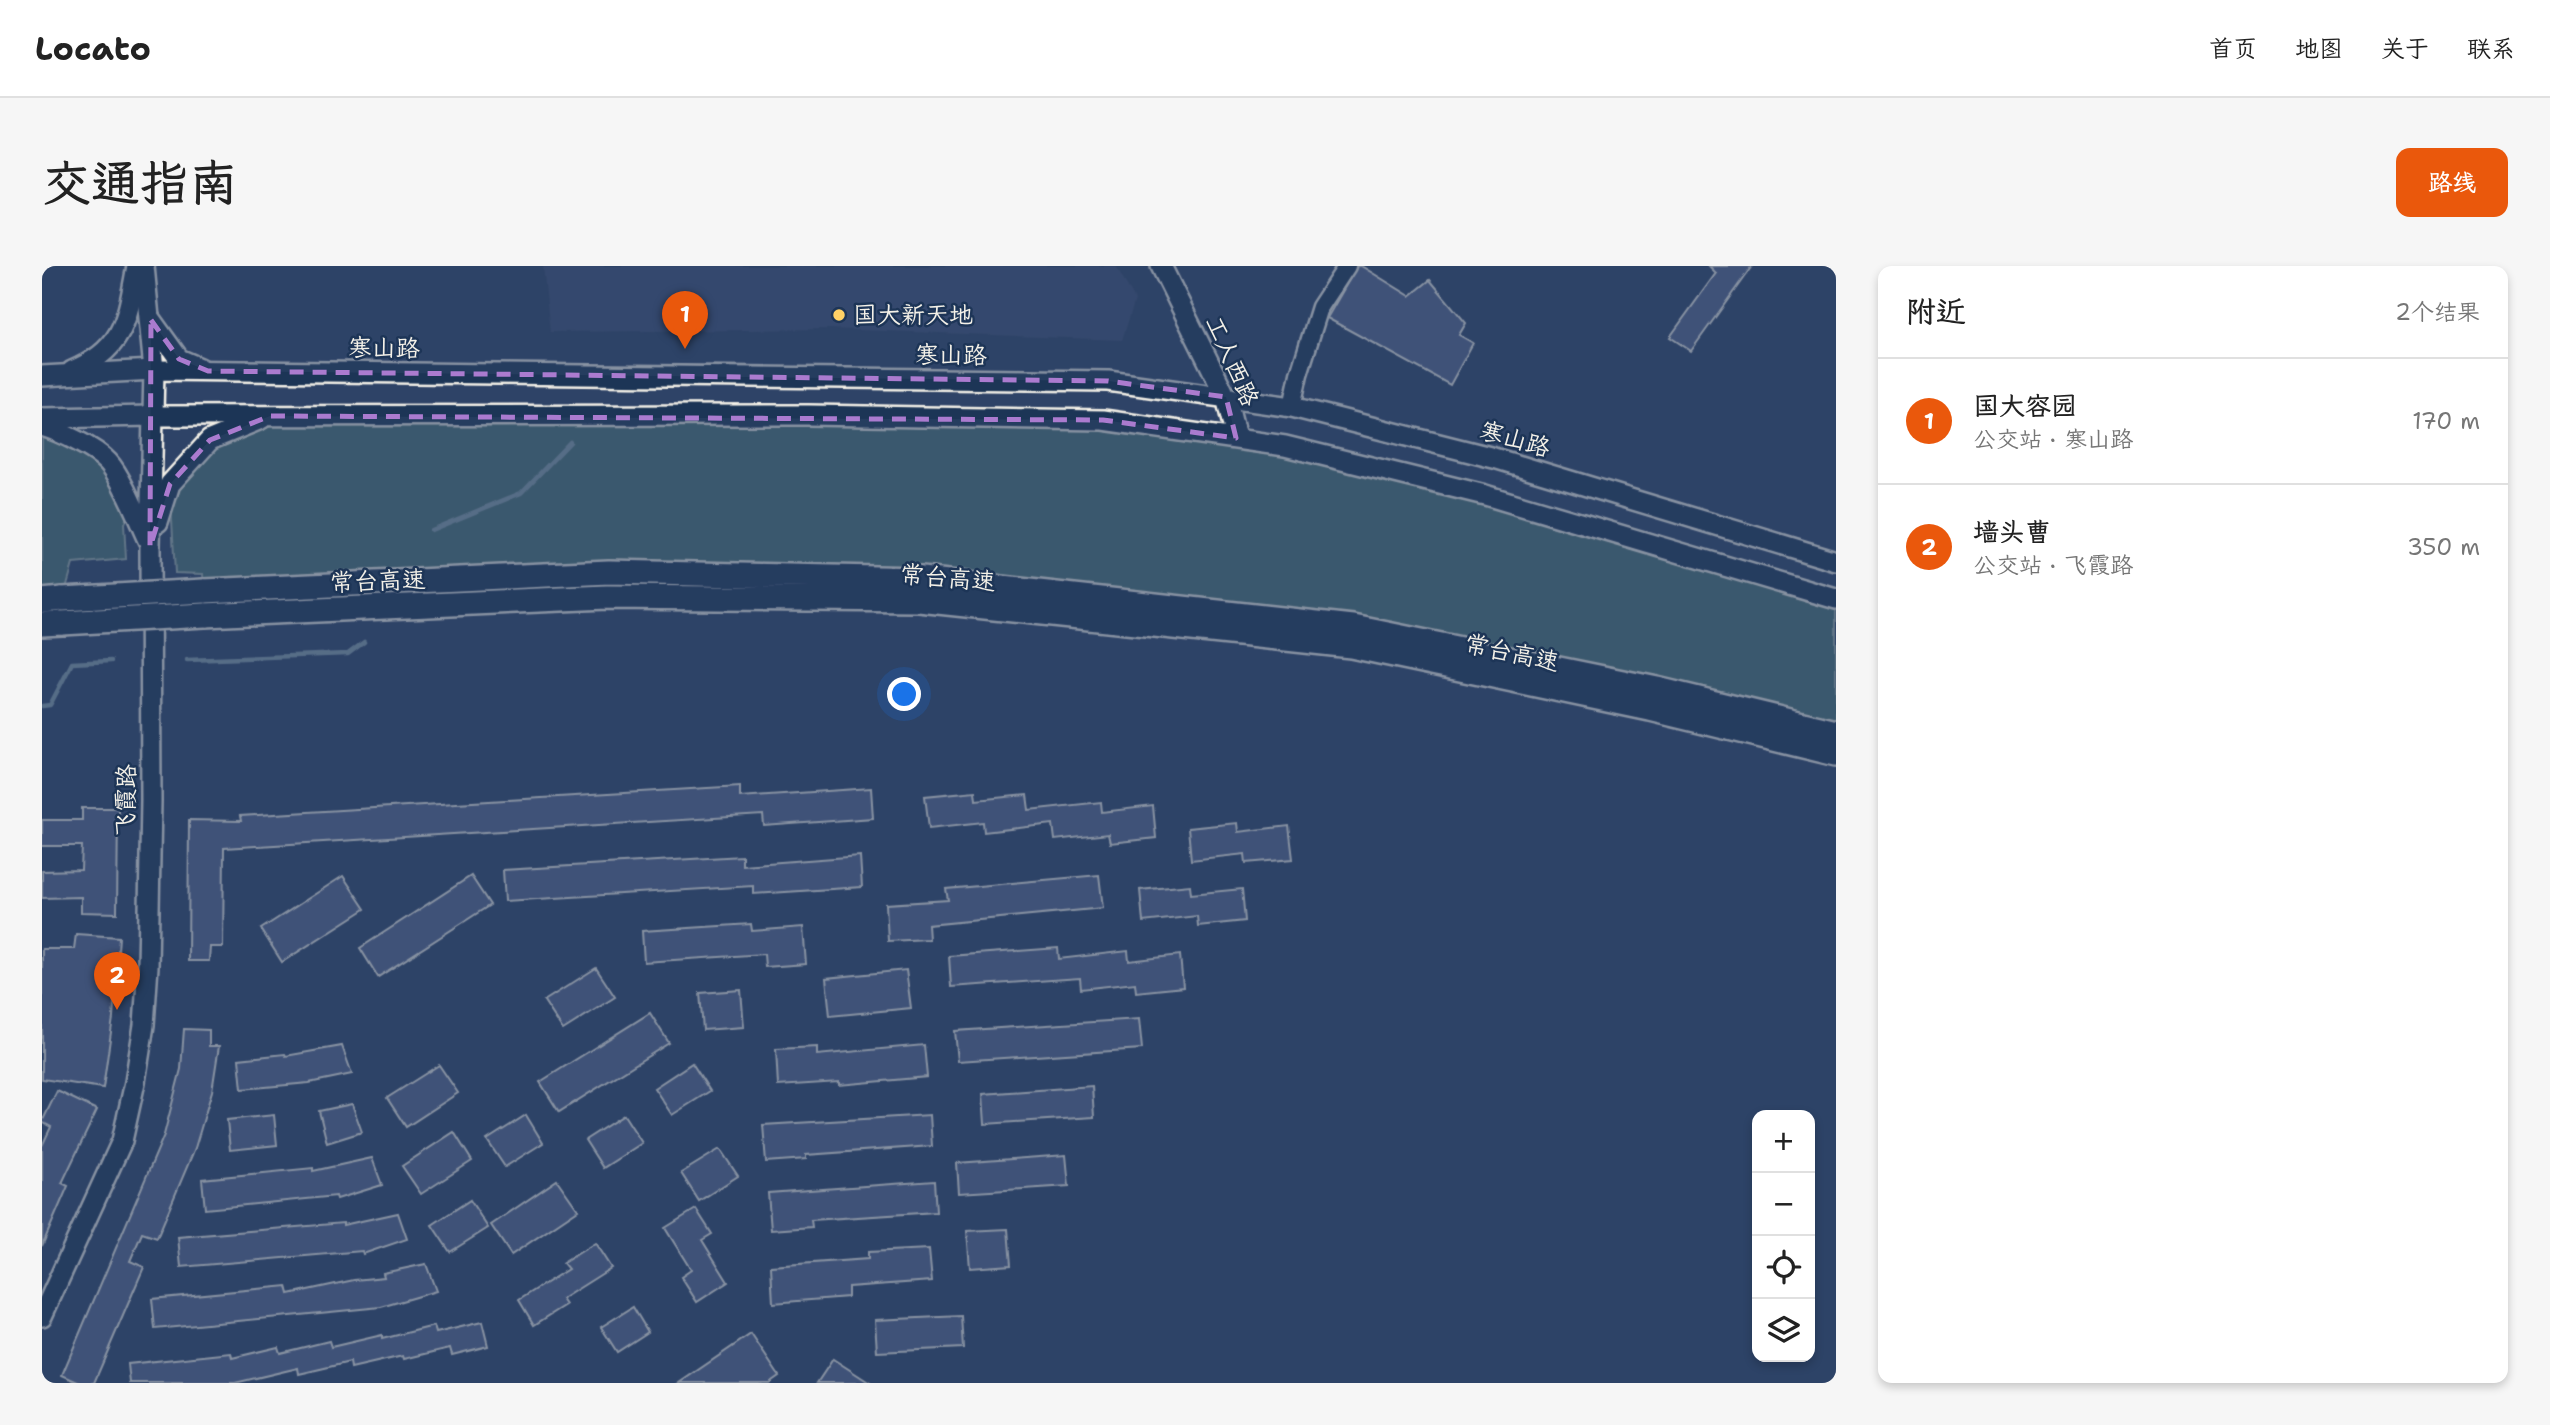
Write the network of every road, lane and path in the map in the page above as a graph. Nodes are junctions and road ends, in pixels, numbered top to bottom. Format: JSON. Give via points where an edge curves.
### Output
{"nodes":[{"id":1,"x":137,"y":266,"type":"edge"},
{"id":2,"x":144,"y":266,"type":"edge"},
{"id":3,"x":1161,"y":266,"type":"edge"},
{"id":4,"x":1347,"y":266,"type":"edge"},
{"id":5,"x":151,"y":320,"type":"junction"},
{"id":6,"x":154,"y":370,"type":"junction"},
{"id":7,"x":208,"y":371,"type":"junction"},
{"id":8,"x":63,"y":375,"type":"junction"},
{"id":9,"x":42,"y":376,"type":"edge"},
{"id":10,"x":1226,"y":397,"type":"junction"},
{"id":11,"x":1292,"y":407,"type":"junction"},
{"id":12,"x":153,"y":416,"type":"junction"},
{"id":13,"x":270,"y":416,"type":"junction"},
{"id":14,"x":42,"y":418,"type":"edge"},
{"id":15,"x":42,"y":426,"type":"edge"},
{"id":16,"x":1236,"y":438,"type":"junction"},
{"id":17,"x":150,"y":547,"type":"junction"},
{"id":18,"x":1836,"y":561,"type":"edge"},
{"id":19,"x":1836,"y":599,"type":"edge"},
{"id":20,"x":53,"y":600,"type":"edge"},
{"id":21,"x":52,"y":624,"type":"edge"},
{"id":22,"x":1836,"y":732,"type":"edge"},
{"id":23,"x":1836,"y":754,"type":"edge"},
{"id":24,"x":42,"y":1316,"type":"edge"}],
"edges":[{"from":1,"to":8,"type":"main road","via":[[129,306],[114,345],[89,364]]},
{"from":2,"to":5,"type":"main road","name":"飞霞路"},
{"from":3,"to":10,"type":"main road","name":"工人西路"},
{"from":4,"to":11,"type":"street","via":[[1320,307]]},
{"from":5,"to":6,"type":"main road","name":"飞霞路"},
{"from":5,"to":7,"type":"main road","via":[[179,359]]},
{"from":6,"to":7,"type":"main road","name":"寒山路"},
{"from":6,"to":8,"type":"main road","name":"寒山路"},
{"from":6,"to":12,"type":"main road","name":"飞霞路"},
{"from":7,"to":10,"type":"main road","name":"寒山路","via":[[1108,381]]},
{"from":8,"to":9,"type":"main road","name":"寒山路"},
{"from":10,"to":11,"type":"main road","name":"寒山路"},
{"from":10,"to":16,"type":"main road","name":"工人西路"},
{"from":11,"to":18,"type":"main road","name":"寒山路","via":[[1494,458]]},
{"from":12,"to":13,"type":"main road"},
{"from":12,"to":14,"type":"main road"},
{"from":12,"to":17,"type":"main road","name":"飞霞路"},
{"from":13,"to":16,"type":"main road","via":[[809,415],[1103,420]]},
{"from":13,"to":17,"type":"main road","via":[[210,440],[170,484]]},
{"from":15,"to":17,"type":"main road","via":[[65,434],[108,462]]},
{"from":16,"to":19,"type":"main road","via":[[1485,495]]},
{"from":17,"to":24,"type":"main road","name":"飞霞路","via":[[151,801],[144,1026],[122,1141]]},
{"from":20,"to":22,"type":"highway","name":"常台高速","bridge":true,"via":[[609,572],[921,579],[1353,627],[1657,688]]},
{"from":21,"to":23,"type":"highway","name":"常台高速","bridge":true,"via":[[607,597],[919,600],[1351,646]]}]}
